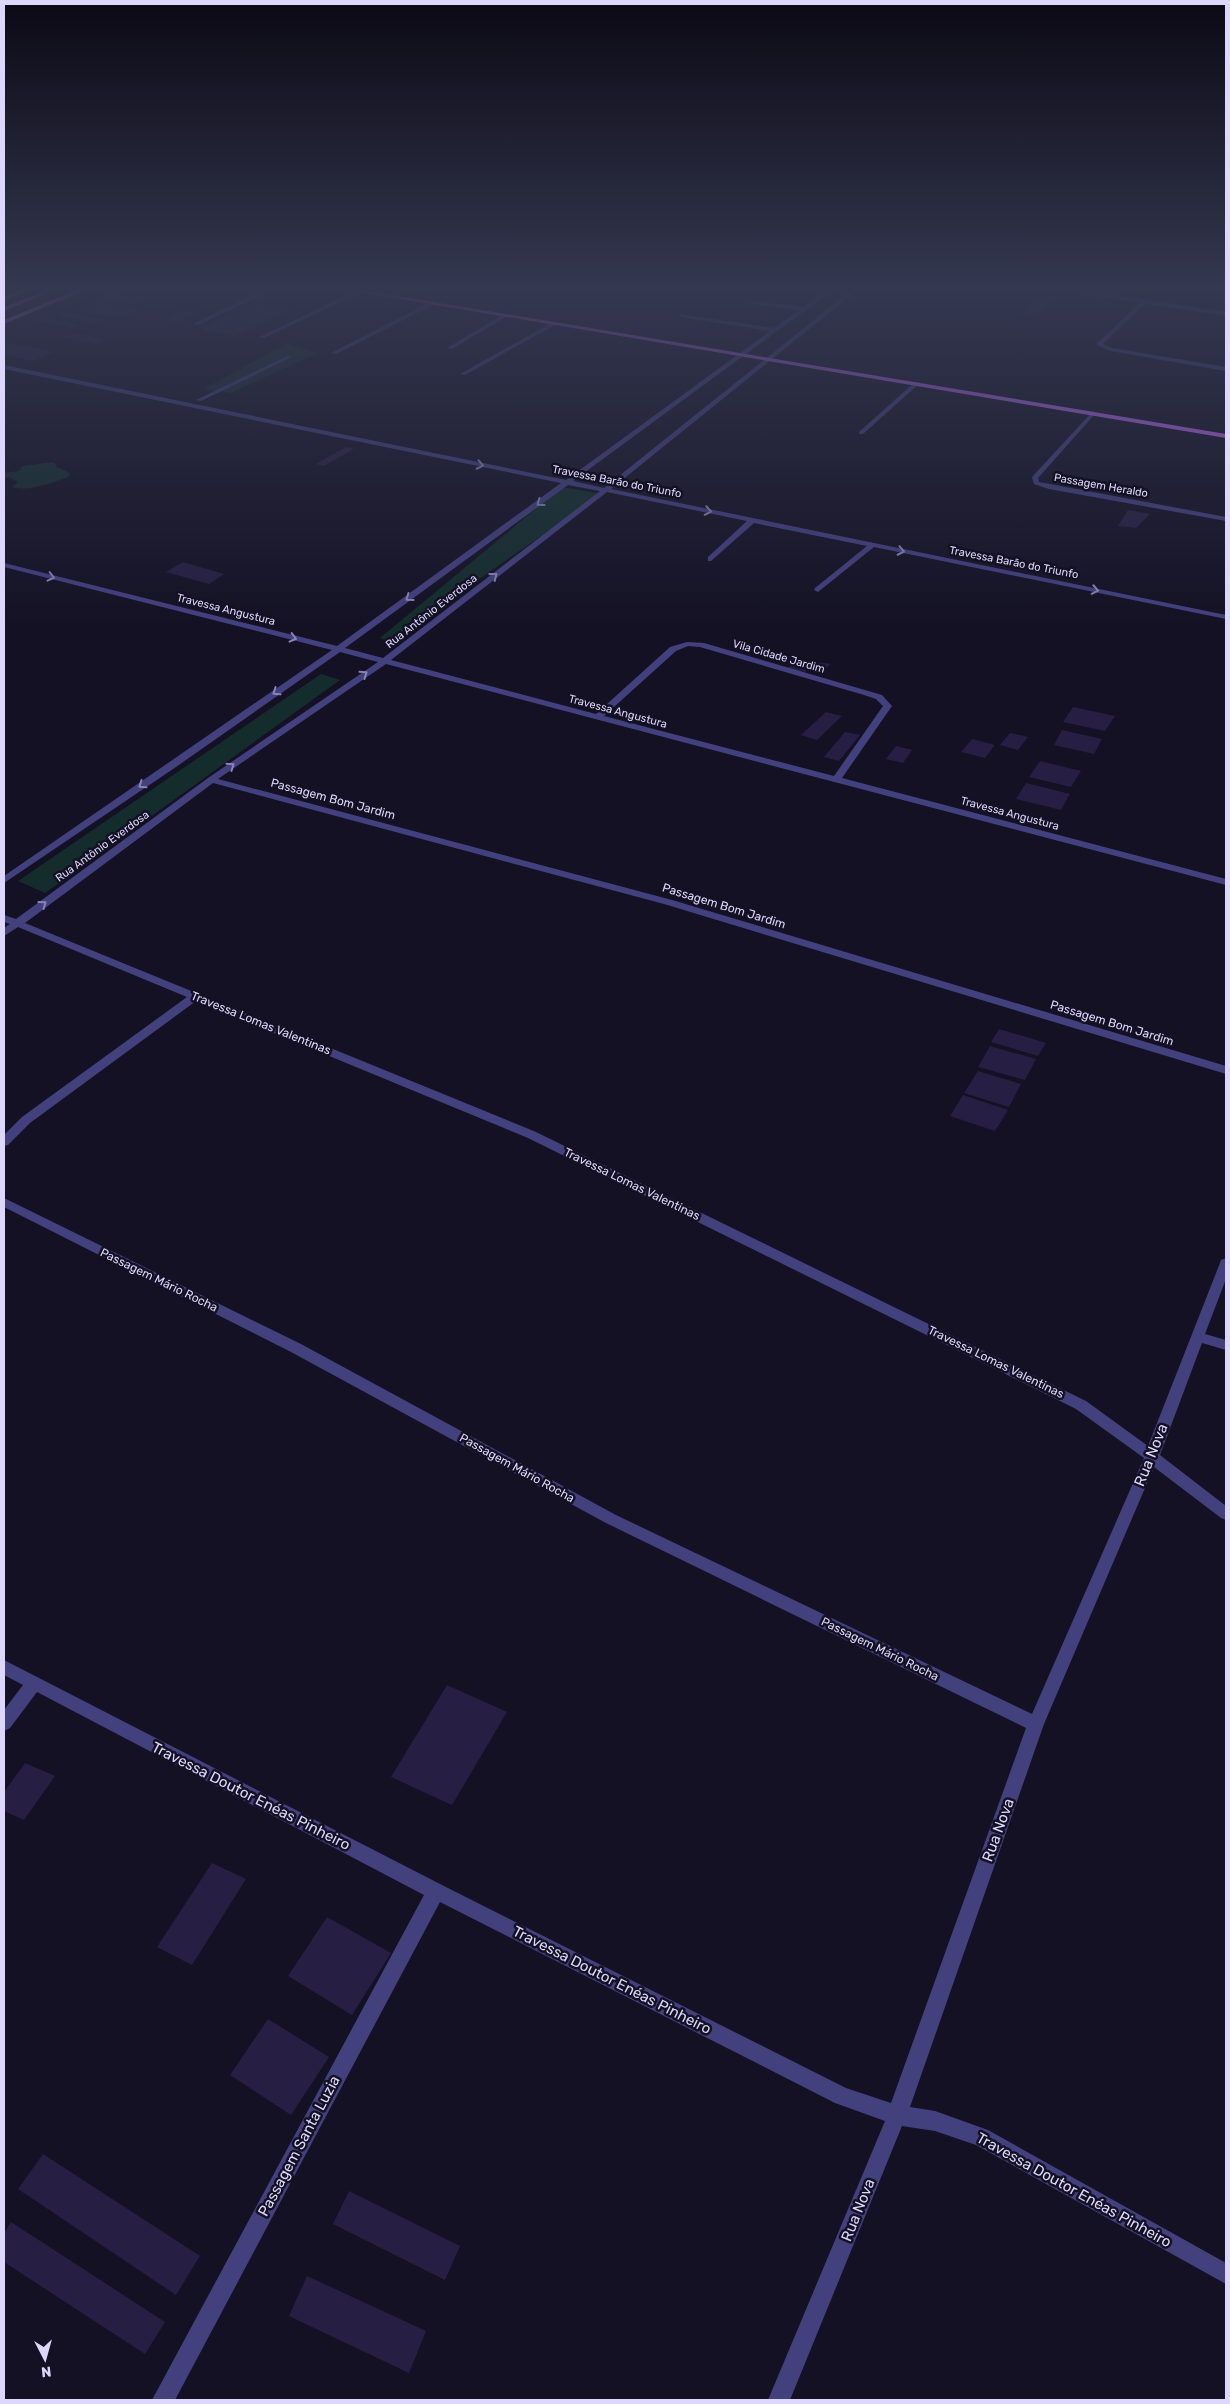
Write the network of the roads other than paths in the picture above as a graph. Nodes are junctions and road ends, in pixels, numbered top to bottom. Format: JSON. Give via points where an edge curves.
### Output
{"nodes":[{"id":1,"x":165,"y":400,"type":"edge"},
{"id":2,"x":199,"y":400,"type":"edge"},
{"id":3,"x":679,"y":400,"type":"edge"},
{"id":4,"x":719,"y":400,"type":"edge"},
{"id":5,"x":898,"y":400,"type":"edge"},
{"id":6,"x":1015,"y":400,"type":"edge"},
{"id":7,"x":222,"y":405,"type":"junction"},
{"id":8,"x":212,"y":410,"type":"junction"},
{"id":9,"x":1094,"y":413,"type":"junction"},
{"id":10,"x":352,"y":431,"type":"junction"},
{"id":11,"x":861,"y":433,"type":"dead end"},
{"id":12,"x":341,"y":436,"type":"junction"},
{"id":13,"x":1226,"y":436,"type":"edge"},
{"id":14,"x":578,"y":476,"type":"junction"},
{"id":15,"x":568,"y":483,"type":"junction"},
{"id":16,"x":614,"y":484,"type":"junction"},
{"id":17,"x":605,"y":490,"type":"junction"},
{"id":18,"x":1226,"y":519,"type":"edge"},
{"id":19,"x":753,"y":520,"type":"junction"},
{"id":20,"x":883,"y":538,"type":"dead end"},
{"id":21,"x":872,"y":545,"type":"junction"},
{"id":22,"x":711,"y":558,"type":"dead end"},
{"id":23,"x":979,"y":558,"type":"dead end"},
{"id":24,"x":4,"y":565,"type":"edge"},
{"id":25,"x":971,"y":565,"type":"junction"},
{"id":26,"x":818,"y":590,"type":"dead end"},
{"id":27,"x":1226,"y":617,"type":"edge"},
{"id":28,"x":339,"y":649,"type":"junction"},
{"id":29,"x":384,"y":661,"type":"junction"},
{"id":30,"x":598,"y":718,"type":"junction"},
{"id":31,"x":837,"y":779,"type":"junction"},
{"id":32,"x":211,"y":780,"type":"junction"},
{"id":33,"x":4,"y":880,"type":"edge"},
{"id":34,"x":1226,"y":882,"type":"edge"},
{"id":35,"x":4,"y":918,"type":"edge"},
{"id":36,"x":17,"y":923,"type":"junction"},
{"id":37,"x":4,"y":933,"type":"edge"},
{"id":38,"x":196,"y":996,"type":"junction"},
{"id":39,"x":1226,"y":1070,"type":"edge"},
{"id":40,"x":4,"y":1142,"type":"edge"},
{"id":41,"x":4,"y":1202,"type":"edge"},
{"id":42,"x":1226,"y":1263,"type":"edge"},
{"id":43,"x":1197,"y":1337,"type":"junction"},
{"id":44,"x":1226,"y":1345,"type":"edge"},
{"id":45,"x":1151,"y":1458,"type":"junction"},
{"id":46,"x":1226,"y":1514,"type":"edge"},
{"id":47,"x":4,"y":1667,"type":"edge"},
{"id":48,"x":34,"y":1684,"type":"junction"},
{"id":49,"x":4,"y":1723,"type":"edge"},
{"id":50,"x":1036,"y":1724,"type":"junction"},
{"id":51,"x":436,"y":1891,"type":"junction"},
{"id":52,"x":897,"y":2115,"type":"junction"},
{"id":53,"x":1226,"y":2274,"type":"edge"},
{"id":54,"x":163,"y":2400,"type":"edge"},
{"id":55,"x":779,"y":2400,"type":"edge"}],
"edges":[{"from":1,"to":8,"type":"street","name":"Travessa Barão do Triunfo"},
{"from":2,"to":7,"type":"street","name":"Travessa Barão do Triunfo"},
{"from":3,"to":14,"type":"street","name":"Rua Antônio Everdosa"},
{"from":4,"to":16,"type":"street","name":"Rua Antônio Everdosa"},
{"from":5,"to":11,"type":"street"},
{"from":6,"to":9,"type":"main road"},
{"from":7,"to":8,"type":"street"},
{"from":7,"to":10,"type":"street","name":"Travessa Barão do Triunfo"},
{"from":8,"to":12,"type":"street","name":"Travessa Barão do Triunfo"},
{"from":9,"to":13,"type":"main road"},
{"from":9,"to":18,"type":"street","name":"Passagem Heraldo","via":[[1034,478],[1036,483]]},
{"from":10,"to":12,"type":"street"},
{"from":10,"to":14,"type":"street","name":"Travessa Barão do Triunfo"},
{"from":12,"to":15,"type":"street","name":"Travessa Barão do Triunfo","one_way":true},
{"from":14,"to":15,"type":"street","name":"Rua Antônio Everdosa"},
{"from":14,"to":16,"type":"street","name":"Travessa Barão do Triunfo"},
{"from":15,"to":17,"type":"street","name":"Travessa Barão do Triunfo"},
{"from":15,"to":28,"type":"street","name":"Rua Antônio Everdosa","one_way":true},
{"from":16,"to":17,"type":"street","name":"Rua Antônio Everdosa"},
{"from":16,"to":20,"type":"street","name":"Travessa Barão do Triunfo"},
{"from":17,"to":19,"type":"street","name":"Travessa Barão do Triunfo","one_way":true},
{"from":29,"to":17,"type":"street","name":"Rua Antônio Everdosa","one_way":true},
{"from":19,"to":21,"type":"street","name":"Travessa Barão do Triunfo"},
{"from":19,"to":22,"type":"street"},
{"from":21,"to":25,"type":"street","name":"Travessa Barão do Triunfo","one_way":true},
{"from":21,"to":26,"type":"street"},
{"from":23,"to":25,"type":"street"},
{"from":24,"to":28,"type":"street","name":"Travessa Angustura","one_way":true},
{"from":25,"to":27,"type":"street","name":"Travessa Barão do Triunfo","one_way":true},
{"from":28,"to":29,"type":"street","name":"Travessa Angustura"},
{"from":28,"to":33,"type":"street","name":"Rua Antônio Everdosa","one_way":true},
{"from":29,"to":30,"type":"street","name":"Travessa Angustura"},
{"from":32,"to":29,"type":"street","name":"Rua Antônio Everdosa","one_way":true},
{"from":30,"to":31,"type":"street","name":"Travessa Angustura"},
{"from":30,"to":31,"type":"street","name":"Vila Cidade Jardim","via":[[673,649],[687,644],[701,645],[879,697],[888,706]]},
{"from":31,"to":34,"type":"street","name":"Travessa Angustura"},
{"from":36,"to":32,"type":"street","name":"Rua Antônio Everdosa","one_way":true},
{"from":32,"to":39,"type":"street","name":"Passagem Bom Jardim","via":[[668,902]]},
{"from":35,"to":36,"type":"street","name":"Travessa Lomas Valentinas"},
{"from":36,"to":37,"type":"street","name":"Rua Antônio Everdosa"},
{"from":36,"to":38,"type":"street","name":"Travessa Lomas Valentinas"},
{"from":38,"to":40,"type":"street","via":[[26,1120]]},
{"from":38,"to":45,"type":"street","name":"Travessa Lomas Valentinas","via":[[532,1135],[1081,1404],[1117,1428]]},
{"from":41,"to":50,"type":"street","name":"Passagem Mário Rocha","via":[[296,1348],[611,1519]]},
{"from":42,"to":43,"type":"street","name":"Rua Nova"},
{"from":43,"to":44,"type":"street"},
{"from":43,"to":45,"type":"street","name":"Rua Nova"},
{"from":45,"to":46,"type":"street","name":"Travessa Lomas Valentinas"},
{"from":45,"to":50,"type":"street","name":"Rua Nova"},
{"from":47,"to":48,"type":"street","name":"Travessa Doutor Enéas Pinheiro"},
{"from":48,"to":49,"type":"street"},
{"from":48,"to":51,"type":"street","name":"Travessa Doutor Enéas Pinheiro"},
{"from":50,"to":52,"type":"street","name":"Rua Nova"},
{"from":51,"to":52,"type":"street","name":"Travessa Doutor Enéas Pinheiro","via":[[842,2096]]},
{"from":51,"to":54,"type":"street","name":"Passagem Santa Luzia"},
{"from":52,"to":53,"type":"street","name":"Travessa Doutor Enéas Pinheiro","via":[[935,2121],[981,2137]]},
{"from":52,"to":55,"type":"street","name":"Rua Nova"}]}
